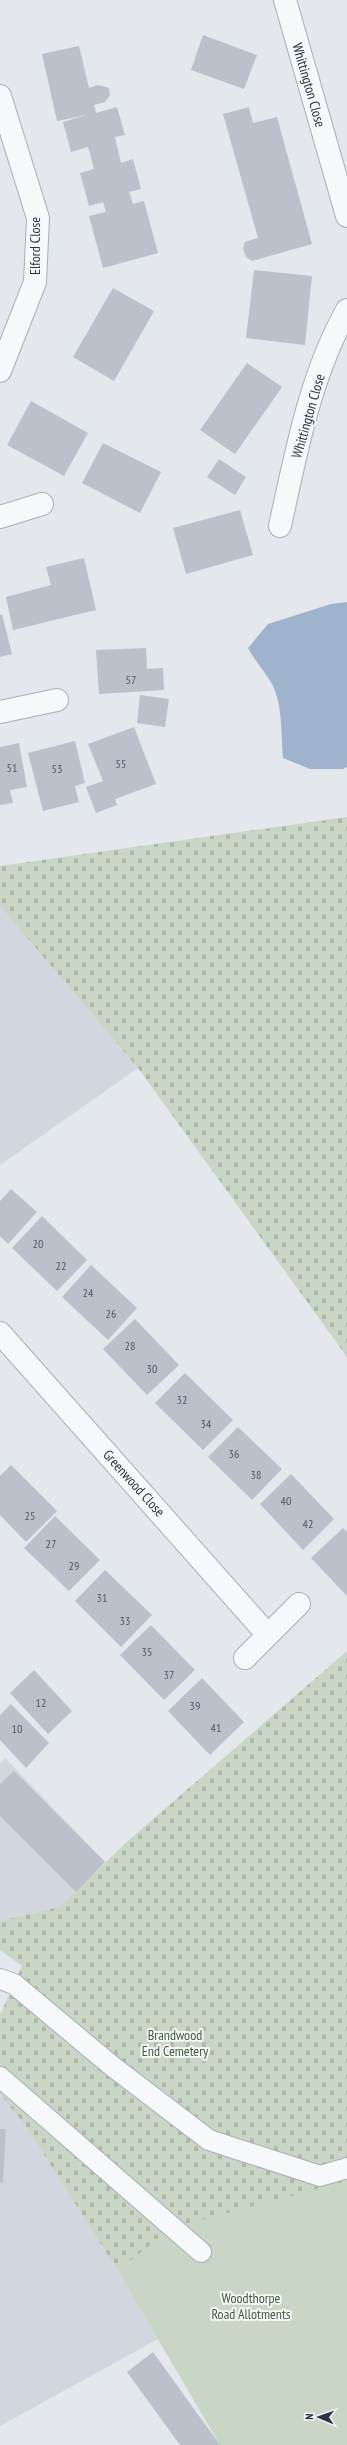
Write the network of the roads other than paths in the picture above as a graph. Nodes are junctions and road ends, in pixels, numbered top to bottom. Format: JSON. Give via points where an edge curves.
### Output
{"nodes":[{"id":1,"x":285,"y":0,"type":"edge"},
{"id":2,"x":0,"y":96,"type":"edge"},
{"id":3,"x":347,"y":216,"type":"edge"},
{"id":4,"x":347,"y":310,"type":"edge"},
{"id":5,"x":0,"y":371,"type":"edge"},
{"id":6,"x":42,"y":504,"type":"dead end"},
{"id":7,"x":0,"y":517,"type":"edge"},
{"id":8,"x":280,"y":526,"type":"dead end"},
{"id":9,"x":57,"y":700,"type":"dead end"},
{"id":10,"x":0,"y":712,"type":"edge"},
{"id":11,"x":0,"y":1333,"type":"edge"},
{"id":12,"x":299,"y":1604,"type":"dead end"},
{"id":13,"x":267,"y":1634,"type":"junction"},
{"id":14,"x":246,"y":1658,"type":"dead end"},
{"id":15,"x":0,"y":1979,"type":"edge"},
{"id":16,"x":0,"y":2077,"type":"edge"},
{"id":17,"x":347,"y":2168,"type":"edge"},
{"id":18,"x":201,"y":2252,"type":"dead end"}],
"edges":[{"from":1,"to":3,"type":"street","name":"Whittington Close"},
{"from":2,"to":5,"type":"street","name":"Elford Close","via":[[38,218],[35,282]]},
{"from":4,"to":8,"type":"street","name":"Whittington Close","via":[[331,338],[302,427]]},
{"from":6,"to":7,"type":"street"},
{"from":9,"to":10,"type":"street"},
{"from":11,"to":13,"type":"street","name":"Greenwood Close"},
{"from":12,"to":13,"type":"street"},
{"from":13,"to":14,"type":"street"},
{"from":15,"to":17,"type":"lane","via":[[14,1984],[112,2066],[209,2140],[320,2176]]},
{"from":16,"to":18,"type":"lane"}]}
